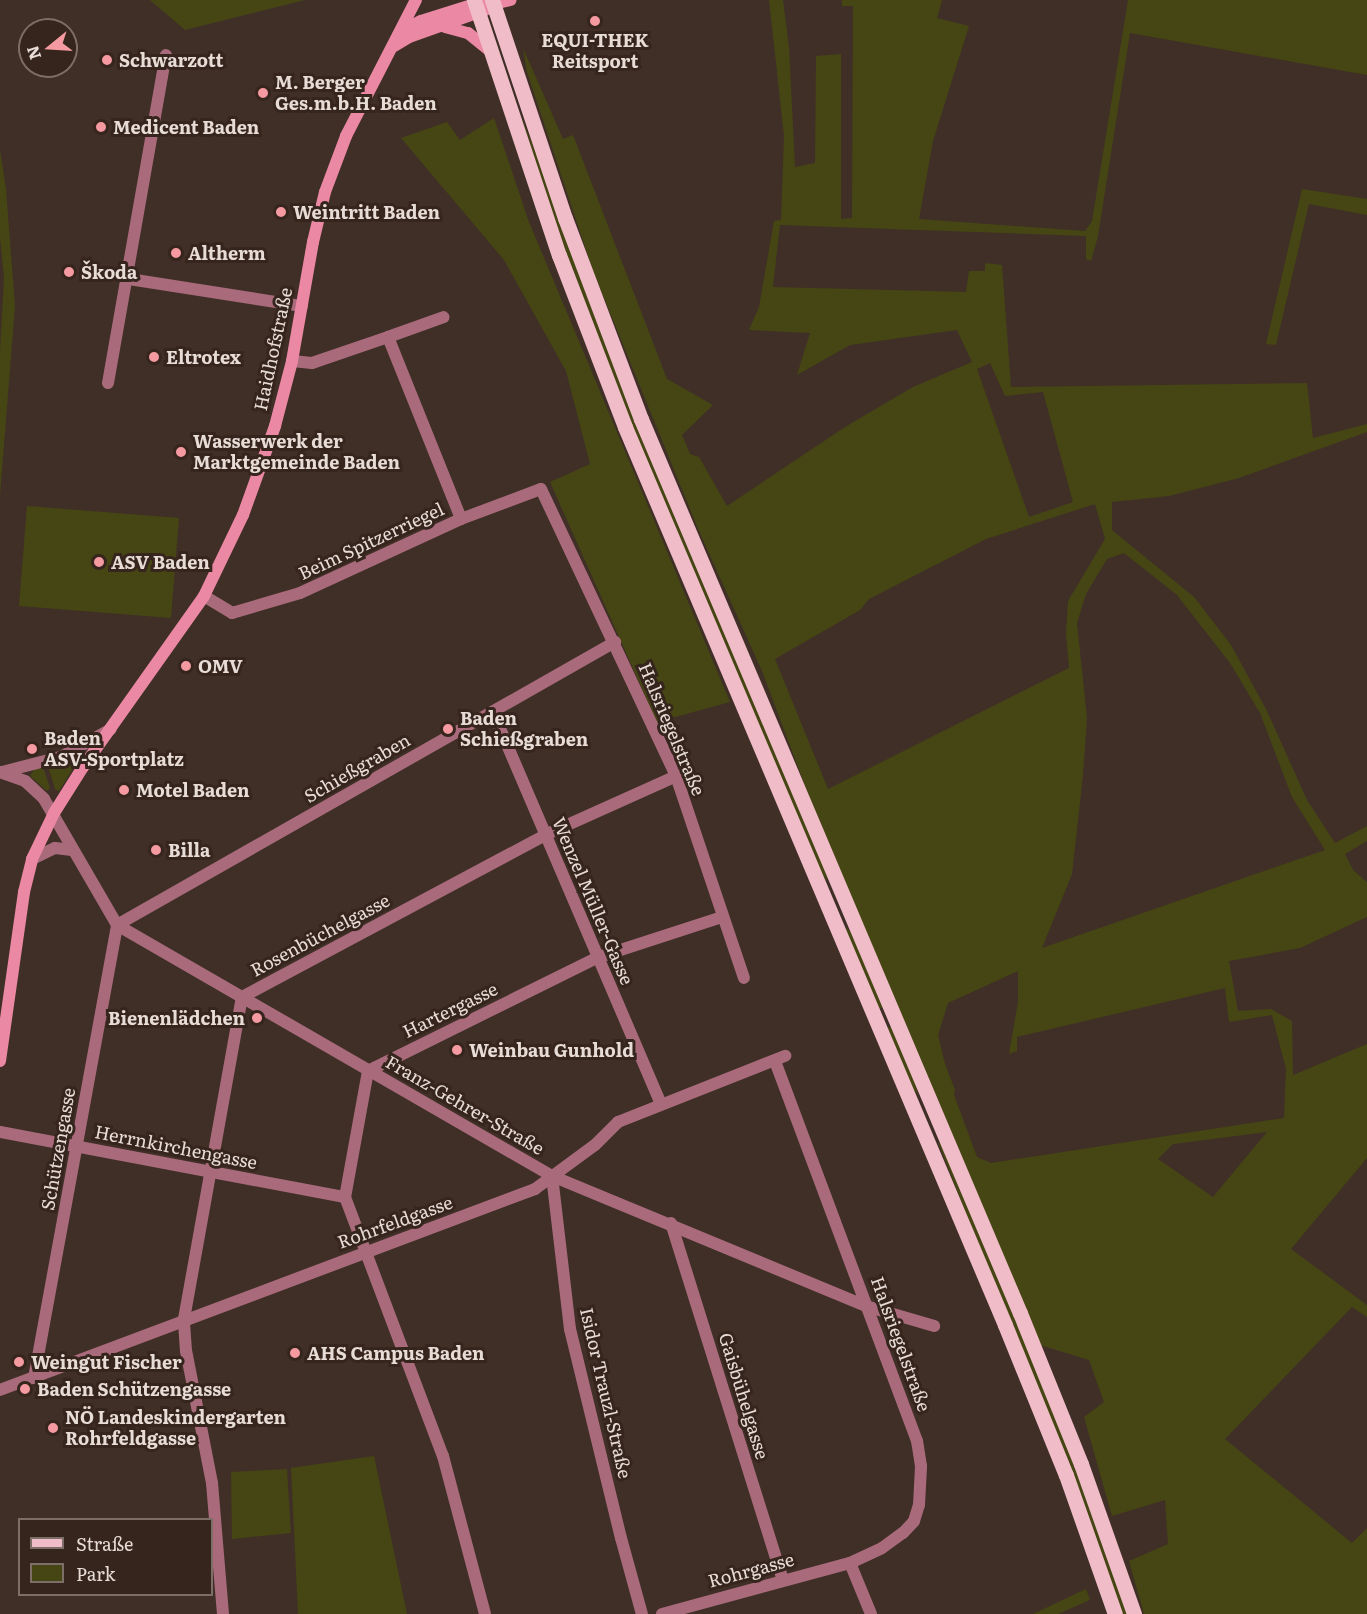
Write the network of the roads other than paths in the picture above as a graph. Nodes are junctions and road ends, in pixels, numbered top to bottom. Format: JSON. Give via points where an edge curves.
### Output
{"nodes":[{"id":1,"x":416,"y":0,"type":"edge"},
{"id":2,"x":511,"y":0,"type":"edge"},
{"id":3,"x":493,"y":2,"type":"edge"},
{"id":4,"x":476,"y":6,"type":"edge"},
{"id":5,"x":437,"y":27,"type":"junction"},
{"id":6,"x":401,"y":31,"type":"junction"},
{"id":7,"x":394,"y":46,"type":"junction"},
{"id":8,"x":489,"y":51,"type":"junction"},
{"id":9,"x":166,"y":55,"type":"dead end"},
{"id":10,"x":129,"y":279,"type":"junction"},
{"id":11,"x":302,"y":306,"type":"junction"},
{"id":12,"x":444,"y":316,"type":"dead end"},
{"id":13,"x":388,"y":338,"type":"junction"},
{"id":14,"x":292,"y":361,"type":"junction"},
{"id":15,"x":108,"y":383,"type":"dead end"},
{"id":16,"x":549,"y":501,"type":"joint"},
{"id":17,"x":461,"y":519,"type":"junction"},
{"id":18,"x":204,"y":596,"type":"junction"},
{"id":19,"x":615,"y":642,"type":"junction"},
{"id":20,"x":493,"y":712,"type":"junction"},
{"id":21,"x":111,"y":728,"type":"junction"},
{"id":22,"x":1,"y":772,"type":"edge"},
{"id":23,"x":676,"y":776,"type":"junction"},
{"id":24,"x":54,"y":813,"type":"junction"},
{"id":25,"x":545,"y":835,"type":"junction"},
{"id":26,"x":72,"y":850,"type":"junction"},
{"id":27,"x":33,"y":859,"type":"junction"},
{"id":28,"x":722,"y":917,"type":"junction"},
{"id":29,"x":117,"y":926,"type":"junction"},
{"id":30,"x":599,"y":957,"type":"junction"},
{"id":31,"x":744,"y":978,"type":"dead end"},
{"id":32,"x":242,"y":997,"type":"junction"},
{"id":33,"x":780,"y":1058,"type":"joint"},
{"id":34,"x":0,"y":1061,"type":"edge"},
{"id":35,"x":368,"y":1071,"type":"junction"},
{"id":36,"x":661,"y":1104,"type":"junction"},
{"id":37,"x":0,"y":1131,"type":"edge"},
{"id":38,"x":78,"y":1145,"type":"junction"},
{"id":39,"x":209,"y":1172,"type":"junction"},
{"id":40,"x":552,"y":1176,"type":"junction"},
{"id":41,"x":345,"y":1197,"type":"junction"},
{"id":42,"x":671,"y":1223,"type":"junction"},
{"id":43,"x":364,"y":1252,"type":"junction"},
{"id":44,"x":869,"y":1307,"type":"junction"},
{"id":45,"x":184,"y":1319,"type":"junction"},
{"id":46,"x":934,"y":1326,"type":"dead end"},
{"id":47,"x":34,"y":1378,"type":"junction"},
{"id":48,"x":0,"y":1390,"type":"edge"},
{"id":49,"x":850,"y":1563,"type":"junction"},
{"id":50,"x":783,"y":1580,"type":"junction"},
{"id":51,"x":223,"y":1614,"type":"edge"},
{"id":52,"x":485,"y":1614,"type":"edge"},
{"id":53,"x":642,"y":1614,"type":"edge"},
{"id":54,"x":662,"y":1614,"type":"edge"},
{"id":55,"x":871,"y":1614,"type":"edge"},
{"id":56,"x":1115,"y":1614,"type":"edge"},
{"id":57,"x":1134,"y":1614,"type":"edge"}],
"edges":[{"from":1,"to":6,"type":"main road","name":"Haidhofstraße"},
{"from":2,"to":3,"type":"main road"},
{"from":3,"to":4,"type":"main road"},
{"from":3,"to":57,"type":"main road","via":[[565,218],[641,419],[1016,1302],[1081,1464]]},
{"from":4,"to":5,"type":"main road"},
{"from":4,"to":6,"type":"main road","via":[[421,21]]},
{"from":4,"to":8,"type":"main road"},
{"from":5,"to":7,"type":"main road"},
{"from":5,"to":8,"type":"main road","via":[[468,33]]},
{"from":6,"to":7,"type":"main road","name":"Haidhofstraße"},
{"from":7,"to":11,"type":"main road","name":"Haidhofstraße","via":[[346,136],[331,174]]},
{"from":8,"to":56,"type":"main road","via":[[558,255],[625,428],[1005,1325],[1066,1475]]},
{"from":9,"to":10,"type":"street"},
{"from":10,"to":11,"type":"street"},
{"from":10,"to":15,"type":"street"},
{"from":11,"to":14,"type":"main road","name":"Haidhofstraße"},
{"from":12,"to":13,"type":"street"},
{"from":13,"to":14,"type":"street","via":[[312,363]]},
{"from":13,"to":17,"type":"street"},
{"from":14,"to":18,"type":"main road","name":"Haidhofstraße","via":[[261,470]]},
{"from":16,"to":17,"type":"street","name":"Beim Spitzerriegel","via":[[541,489]]},
{"from":16,"to":19,"type":"street","name":"Halsriegelstraße"},
{"from":17,"to":18,"type":"street","name":"Beim Spitzerriegel","via":[[300,593],[232,613]]},
{"from":18,"to":21,"type":"main road","name":"Haidhofstraße"},
{"from":19,"to":20,"type":"street","name":"Schießgraben"},
{"from":19,"to":23,"type":"street","name":"Halsriegelstraße"},
{"from":20,"to":25,"type":"street","name":"Wenzel Müller-Gasse"},
{"from":20,"to":29,"type":"street","name":"Schießgraben"},
{"from":21,"to":22,"type":"street","name":"Haidhofstraße","via":[[61,757]]},
{"from":21,"to":24,"type":"main road"},
{"from":22,"to":24,"type":"street","name":"Franz-Gehrer-Straße","via":[[25,781]]},
{"from":23,"to":25,"type":"street","name":"Rosenbüchelgasse"},
{"from":23,"to":28,"type":"street","name":"Halsriegelstraße"},
{"from":24,"to":26,"type":"street","name":"Franz-Gehrer-Straße"},
{"from":24,"to":27,"type":"main road"},
{"from":25,"to":30,"type":"street","name":"Wenzel Müller-Gasse"},
{"from":25,"to":32,"type":"street","name":"Rosenbüchelgasse"},
{"from":26,"to":27,"type":"street","via":[[55,848]]},
{"from":26,"to":29,"type":"street","name":"Franz-Gehrer-Straße"},
{"from":27,"to":34,"type":"main road","via":[[24,892]]},
{"from":28,"to":30,"type":"street","name":"Hartergasse"},
{"from":28,"to":31,"type":"street","name":"Halsriegelstraße"},
{"from":29,"to":32,"type":"street","name":"Franz-Gehrer-Straße"},
{"from":29,"to":38,"type":"street","name":"Schützengasse"},
{"from":30,"to":35,"type":"street","name":"Hartergasse"},
{"from":30,"to":36,"type":"street","name":"Wenzel Müller-Gasse"},
{"from":32,"to":35,"type":"street","name":"Franz-Gehrer-Straße"},
{"from":32,"to":39,"type":"street","name":"Rosenbüchelgasse"},
{"from":33,"to":36,"type":"street","name":"Rohrfeldgasse"},
{"from":33,"to":44,"type":"street","name":"Halsriegelstraße"},
{"from":35,"to":40,"type":"street","name":"Franz-Gehrer-Straße"},
{"from":35,"to":41,"type":"street"},
{"from":36,"to":40,"type":"street","name":"Rohrfeldgasse","via":[[618,1122],[595,1145]]},
{"from":37,"to":38,"type":"street","name":"Herrnkirchengasse"},
{"from":38,"to":39,"type":"street","name":"Herrnkirchengasse"},
{"from":38,"to":47,"type":"street","name":"Schützengasse"},
{"from":39,"to":41,"type":"street","name":"Herrnkirchengasse"},
{"from":39,"to":45,"type":"street","name":"Rosenbüchelgasse"},
{"from":40,"to":42,"type":"street","name":"Franz-Gehrer-Straße"},
{"from":40,"to":43,"type":"street","name":"Rohrfeldgasse","via":[[535,1189]]},
{"from":40,"to":53,"type":"street","name":"Isidor Trauzl-Straße","via":[[570,1329]]},
{"from":41,"to":43,"type":"street"},
{"from":42,"to":44,"type":"street","name":"Franz-Gehrer-Straße"},
{"from":42,"to":50,"type":"street","name":"Gaisbühelgasse"},
{"from":43,"to":45,"type":"street","name":"Rohrfeldgasse"},
{"from":43,"to":52,"type":"street","via":[[443,1456]]},
{"from":44,"to":46,"type":"street","name":"Franz-Gehrer-Straße"},
{"from":44,"to":49,"type":"street","name":"Halsriegelstraße","via":[[917,1441],[921,1488],[914,1521],[903,1533]]},
{"from":45,"to":47,"type":"street","name":"Rohrfeldgasse"},
{"from":45,"to":51,"type":"street","name":"Rosenbüchelgasse","via":[[186,1351],[212,1483]]},
{"from":47,"to":48,"type":"street","name":"Rohrfeldgasse"},
{"from":49,"to":50,"type":"street","name":"Rohrgasse"},
{"from":49,"to":55,"type":"street"},
{"from":50,"to":54,"type":"street","name":"Rohrgasse"}]}
